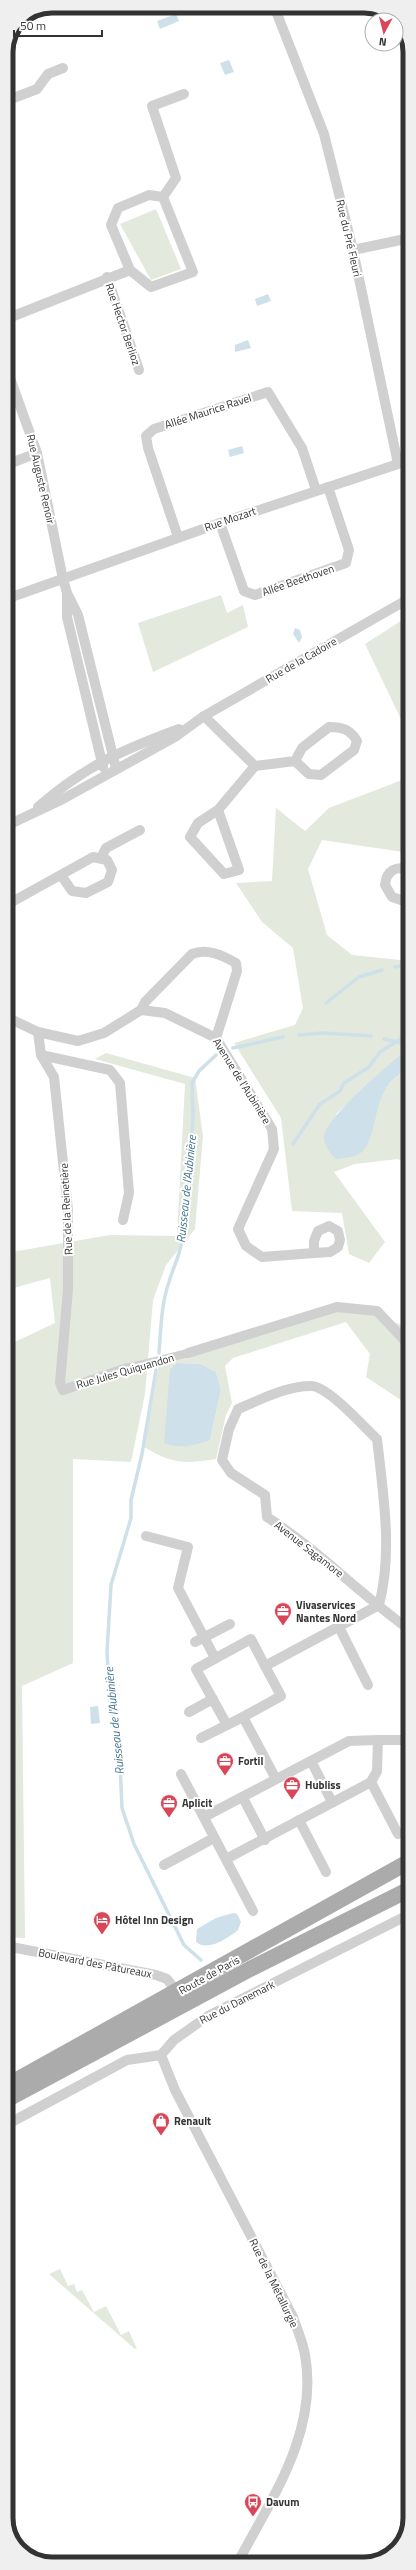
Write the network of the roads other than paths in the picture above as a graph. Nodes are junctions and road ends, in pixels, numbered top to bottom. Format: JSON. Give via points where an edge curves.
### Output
{"nodes":[{"id":1,"x":277,"y":13,"type":"edge"},
{"id":2,"x":63,"y":68,"type":"dead end"},
{"id":3,"x":184,"y":94,"type":"dead end"},
{"id":4,"x":13,"y":98,"type":"edge"},
{"id":5,"x":163,"y":197,"type":"junction"},
{"id":6,"x":403,"y":239,"type":"edge"},
{"id":7,"x":352,"y":250,"type":"junction"},
{"id":8,"x":130,"y":270,"type":"junction"},
{"id":9,"x":107,"y":277,"type":"junction"},
{"id":10,"x":13,"y":316,"type":"edge"},
{"id":11,"x":139,"y":370,"type":"dead end"},
{"id":12,"x":13,"y":386,"type":"edge"},
{"id":13,"x":37,"y":453,"type":"junction"},
{"id":14,"x":13,"y":462,"type":"edge"},
{"id":15,"x":403,"y":463,"type":"edge"},
{"id":16,"x":398,"y":464,"type":"junction"},
{"id":17,"x":328,"y":487,"type":"junction"},
{"id":18,"x":316,"y":490,"type":"junction"},
{"id":19,"x":220,"y":522,"type":"junction"},
{"id":20,"x":178,"y":537,"type":"junction"},
{"id":21,"x":63,"y":579,"type":"junction"},
{"id":22,"x":67,"y":593,"type":"junction"},
{"id":23,"x":13,"y":597,"type":"edge"},
{"id":24,"x":403,"y":602,"type":"edge"},
{"id":25,"x":92,"y":670,"type":"junction"},
{"id":26,"x":80,"y":674,"type":"junction"},
{"id":27,"x":100,"y":702,"type":"junction"},
{"id":28,"x":87,"y":705,"type":"junction"},
{"id":29,"x":204,"y":716,"type":"junction"},
{"id":30,"x":193,"y":723,"type":"junction"},
{"id":31,"x":113,"y":755,"type":"junction"},
{"id":32,"x":101,"y":761,"type":"junction"},
{"id":33,"x":295,"y":761,"type":"junction"},
{"id":34,"x":255,"y":766,"type":"junction"},
{"id":35,"x":116,"y":768,"type":"junction"},
{"id":36,"x":105,"y":774,"type":"junction"},
{"id":37,"x":218,"y":810,"type":"junction"},
{"id":38,"x":29,"y":814,"type":"junction"},
{"id":39,"x":13,"y":822,"type":"edge"},
{"id":40,"x":140,"y":830,"type":"dead end"},
{"id":41,"x":101,"y":858,"type":"junction"},
{"id":42,"x":403,"y":868,"type":"edge"},
{"id":43,"x":61,"y":875,"type":"junction"},
{"id":44,"x":403,"y":899,"type":"edge"},
{"id":45,"x":13,"y":903,"type":"edge"},
{"id":46,"x":141,"y":1010,"type":"junction"},
{"id":47,"x":13,"y":1020,"type":"edge"},
{"id":48,"x":38,"y":1032,"type":"junction"},
{"id":49,"x":216,"y":1038,"type":"junction"},
{"id":50,"x":41,"y":1055,"type":"junction"},
{"id":51,"x":123,"y":1220,"type":"dead end"},
{"id":52,"x":314,"y":1253,"type":"dead end"},
{"id":53,"x":403,"y":1339,"type":"edge"},
{"id":54,"x":188,"y":1353,"type":"joint"},
{"id":55,"x":127,"y":1368,"type":"joint"},
{"id":56,"x":63,"y":1390,"type":"joint"},
{"id":57,"x":146,"y":1536,"type":"dead end"},
{"id":58,"x":379,"y":1605,"type":"junction"},
{"id":59,"x":230,"y":1624,"type":"dead end"},
{"id":60,"x":403,"y":1624,"type":"edge"},
{"id":61,"x":339,"y":1627,"type":"junction"},
{"id":62,"x":200,"y":1640,"type":"junction"},
{"id":63,"x":215,"y":1658,"type":"junction"},
{"id":64,"x":265,"y":1666,"type":"junction"},
{"id":65,"x":368,"y":1685,"type":"dead end"},
{"id":66,"x":213,"y":1699,"type":"junction"},
{"id":67,"x":189,"y":1712,"type":"dead end"},
{"id":68,"x":243,"y":1717,"type":"junction"},
{"id":69,"x":226,"y":1725,"type":"junction"},
{"id":70,"x":201,"y":1738,"type":"dead end"},
{"id":71,"x":378,"y":1740,"type":"junction"},
{"id":72,"x":403,"y":1740,"type":"edge"},
{"id":73,"x":311,"y":1761,"type":"junction"},
{"id":74,"x":181,"y":1774,"type":"dead end"},
{"id":75,"x":276,"y":1779,"type":"junction"},
{"id":76,"x":371,"y":1782,"type":"junction"},
{"id":77,"x":243,"y":1798,"type":"junction"},
{"id":78,"x":332,"y":1802,"type":"junction"},
{"id":79,"x":204,"y":1817,"type":"junction"},
{"id":80,"x":299,"y":1820,"type":"junction"},
{"id":81,"x":398,"y":1834,"type":"dead end"},
{"id":82,"x":214,"y":1838,"type":"junction"},
{"id":83,"x":265,"y":1840,"type":"junction"},
{"id":84,"x":226,"y":1859,"type":"junction"},
{"id":85,"x":164,"y":1865,"type":"dead end"},
{"id":86,"x":403,"y":1865,"type":"edge"},
{"id":87,"x":326,"y":1872,"type":"dead end"},
{"id":88,"x":403,"y":1892,"type":"edge"},
{"id":89,"x":253,"y":1911,"type":"dead end"},
{"id":90,"x":403,"y":1918,"type":"edge"},
{"id":91,"x":13,"y":1947,"type":"edge"},
{"id":92,"x":177,"y":1992,"type":"junction"},
{"id":93,"x":161,"y":2056,"type":"junction"},
{"id":94,"x":13,"y":2082,"type":"edge"},
{"id":95,"x":13,"y":2096,"type":"edge"},
{"id":96,"x":13,"y":2122,"type":"edge"},
{"id":97,"x":241,"y":2557,"type":"edge"}],
"edges":[{"from":1,"to":7,"type":"street","name":"Rue du Pré Fleuri","via":[[324,134]]},
{"from":2,"to":4,"type":"street","via":[[48,74],[37,88]]},
{"from":3,"to":5,"type":"street","via":[[152,106],[176,178]]},
{"from":5,"to":8,"type":"street","via":[[149,195],[118,208],[111,225]]},
{"from":5,"to":8,"type":"street","via":[[193,272],[151,287]]},
{"from":6,"to":7,"type":"street"},
{"from":7,"to":16,"type":"street","name":"Rue du Pré Fleuri"},
{"from":8,"to":9,"type":"street","name":"Rue Hector Berlioz"},
{"from":9,"to":10,"type":"street","name":"Rue Hector Berlioz"},
{"from":9,"to":11,"type":"street","name":"Rue Hector Berlioz"},
{"from":12,"to":13,"type":"street","name":"Rue Auguste Renoir"},
{"from":13,"to":14,"type":"street"},
{"from":13,"to":21,"type":"street","name":"Rue Auguste Renoir"},
{"from":15,"to":16,"type":"street"},
{"from":16,"to":17,"type":"street","name":"Rue Mozart"},
{"from":17,"to":18,"type":"street","name":"Rue Mozart"},
{"from":17,"to":19,"type":"street","name":"Allée Beethoven","via":[[349,550],[346,563],[255,595],[244,591]]},
{"from":18,"to":19,"type":"street","name":"Rue Mozart"},
{"from":18,"to":20,"type":"street","name":"Allée Maurice Ravel","via":[[302,448],[268,392],[154,429],[146,436],[148,448]]},
{"from":19,"to":20,"type":"street","name":"Rue Mozart"},
{"from":20,"to":21,"type":"street","name":"Rue Mozart"},
{"from":21,"to":22,"type":"street","name":"Rue Auguste Renoir"},
{"from":21,"to":23,"type":"street","name":"Rue Mozart"},
{"from":22,"to":25,"type":"street","name":"Rue Auguste Renoir","via":[[78,615]]},
{"from":22,"to":26,"type":"street","name":"Rue Auguste Renoir","via":[[67,617]]},
{"from":24,"to":29,"type":"street","name":"Rue de la Cadoire"},
{"from":25,"to":26,"type":"street"},
{"from":25,"to":27,"type":"street","name":"Rue Auguste Renoir"},
{"from":26,"to":28,"type":"street","name":"Rue Auguste Renoir"},
{"from":27,"to":28,"type":"street"},
{"from":27,"to":31,"type":"street","name":"Rue Auguste Renoir"},
{"from":28,"to":32,"type":"street","name":"Rue Auguste Renoir"},
{"from":29,"to":30,"type":"street","name":"Rue de la Cadoire"},
{"from":29,"to":34,"type":"street"},
{"from":30,"to":31,"type":"street","name":"Rue de la Cadoire"},
{"from":30,"to":35,"type":"street","name":"Rue de la Cadoire","via":[[175,737]]},
{"from":31,"to":32,"type":"street","name":"Rue de la Cadoire"},
{"from":31,"to":35,"type":"street","name":"Rue Auguste Renoir"},
{"from":32,"to":36,"type":"street","name":"Rue Auguste Renoir"},
{"from":32,"to":38,"type":"street","name":"Rue de la Cadoire","via":[[75,776]]},
{"from":33,"to":33,"type":"street","via":[[309,774],[321,775],[354,750],[357,741],[354,735],[343,727],[329,727],[302,748]]},
{"from":33,"to":34,"type":"street"},
{"from":34,"to":37,"type":"street"},
{"from":35,"to":36,"type":"street","name":"Rue de la Cadoire"},
{"from":36,"to":38,"type":"street","name":"Rue de la Cadoire","via":[[63,799]]},
{"from":37,"to":37,"type":"street","via":[[198,823],[190,837],[224,874],[239,870]]},
{"from":38,"to":39,"type":"street","name":"Rue de la Cadoire"},
{"from":40,"to":41,"type":"street","via":[[106,848]]},
{"from":41,"to":43,"type":"street","via":[[93,857]]},
{"from":41,"to":43,"type":"street","via":[[107,860],[112,870],[108,882],[86,893],[72,891]]},
{"from":42,"to":44,"type":"street","via":[[395,869],[387,875],[384,885],[392,897]]},
{"from":43,"to":45,"type":"street"},
{"from":46,"to":48,"type":"street","via":[[89,1039],[67,1040]]},
{"from":46,"to":49,"type":"street","name":"Avenue de l'Aubinière","via":[[165,1013]]},
{"from":46,"to":49,"type":"street","via":[[145,1002],[192,954],[208,952],[228,959],[236,963],[236,971]]},
{"from":47,"to":48,"type":"street"},
{"from":48,"to":50,"type":"street","name":"Rue de la Reinetière"},
{"from":49,"to":52,"type":"street","name":"Avenue de l'Aubinière","via":[[272,1129],[274,1149],[238,1229],[246,1246],[262,1257]]},
{"from":50,"to":51,"type":"street","via":[[110,1070],[120,1084],[129,1193]]},
{"from":50,"to":56,"type":"street","name":"Rue de la Reinetière","via":[[54,1077],[68,1210],[68,1289],[60,1383]]},
{"from":53,"to":54,"type":"street","via":[[377,1311],[337,1307]]},
{"from":54,"to":55,"type":"street","name":"Rue Jules Quiquandon"},
{"from":55,"to":56,"type":"street","name":"Rue Jules Quiquandon"},
{"from":57,"to":62,"type":"street","via":[[188,1547],[178,1588]]},
{"from":58,"to":58,"type":"street","name":"Avenue Sagamore","via":[[267,1517],[265,1495],[231,1472],[222,1460],[229,1428],[238,1409],[277,1393],[312,1386],[327,1392],[377,1439],[383,1496],[386,1572]]},
{"from":58,"to":60,"type":"street","name":"Avenue Sagamore"},
{"from":58,"to":61,"type":"street"},
{"from":59,"to":62,"type":"street"},
{"from":61,"to":64,"type":"street"},
{"from":61,"to":65,"type":"street"},
{"from":62,"to":63,"type":"street"},
{"from":63,"to":64,"type":"street","via":[[251,1639]]},
{"from":63,"to":66,"type":"street","via":[[196,1668]]},
{"from":64,"to":68,"type":"street","via":[[280,1696]]},
{"from":66,"to":67,"type":"street"},
{"from":66,"to":69,"type":"street"},
{"from":68,"to":69,"type":"street"},
{"from":68,"to":75,"type":"street"},
{"from":69,"to":70,"type":"street"},
{"from":71,"to":72,"type":"street"},
{"from":71,"to":73,"type":"street","via":[[350,1741]]},
{"from":71,"to":76,"type":"street","via":[[377,1771]]},
{"from":73,"to":75,"type":"street"},
{"from":73,"to":78,"type":"street"},
{"from":74,"to":79,"type":"street"},
{"from":75,"to":77,"type":"street"},
{"from":76,"to":78,"type":"street"},
{"from":76,"to":81,"type":"street"},
{"from":77,"to":79,"type":"street"},
{"from":77,"to":83,"type":"street"},
{"from":78,"to":80,"type":"street"},
{"from":79,"to":82,"type":"street"},
{"from":80,"to":83,"type":"street"},
{"from":80,"to":87,"type":"street"},
{"from":82,"to":84,"type":"street"},
{"from":82,"to":85,"type":"street"},
{"from":83,"to":84,"type":"street"},
{"from":84,"to":89,"type":"street"},
{"from":86,"to":92,"type":"main road","name":"Route de Paris"},
{"from":88,"to":95,"type":"main road","name":"Route de Paris","via":[[250,1969]]},
{"from":90,"to":93,"type":"street","name":"Rue du Danemark","via":[[208,2016],[174,2040]]},
{"from":91,"to":92,"type":"street","name":"Boulevard des Pâtureaux","via":[[156,1975],[166,1979]]},
{"from":92,"to":94,"type":"main road","name":"Route de Paris"},
{"from":93,"to":96,"type":"street","via":[[127,2060]]},
{"from":93,"to":97,"type":"street","name":"Rue de la Métallurgie","via":[[175,2090],[293,2317],[305,2355],[306,2399],[302,2429],[293,2456]]}]}
